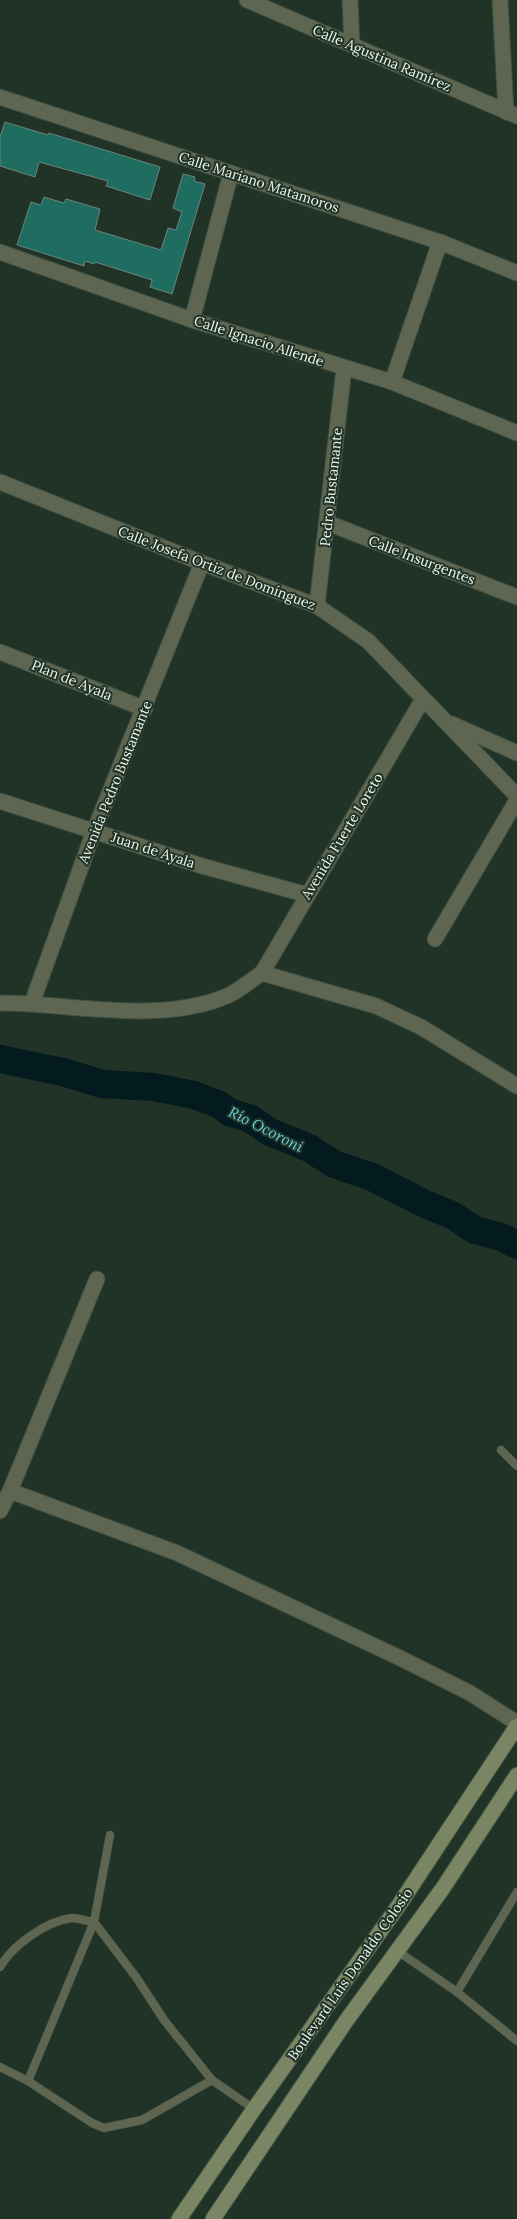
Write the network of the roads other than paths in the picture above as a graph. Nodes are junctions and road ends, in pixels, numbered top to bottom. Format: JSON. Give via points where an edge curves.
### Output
{"nodes":[{"id":1,"x":247,"y":0,"type":"edge"},
{"id":2,"x":350,"y":0,"type":"edge"},
{"id":3,"x":500,"y":0,"type":"edge"},
{"id":4,"x":352,"y":44,"type":"junction"},
{"id":5,"x":0,"y":96,"type":"edge"},
{"id":6,"x":512,"y":114,"type":"edge"},
{"id":7,"x":231,"y":173,"type":"junction"},
{"id":8,"x":440,"y":242,"type":"junction"},
{"id":9,"x":0,"y":252,"type":"edge"},
{"id":10,"x":517,"y":273,"type":"edge"},
{"id":11,"x":192,"y":320,"type":"junction"},
{"id":12,"x":344,"y":368,"type":"junction"},
{"id":13,"x":392,"y":382,"type":"junction"},
{"id":14,"x":517,"y":433,"type":"edge"},
{"id":15,"x":0,"y":482,"type":"edge"},
{"id":16,"x":328,"y":523,"type":"junction"},
{"id":17,"x":202,"y":563,"type":"junction"},
{"id":18,"x":517,"y":597,"type":"edge"},
{"id":19,"x":318,"y":606,"type":"junction"},
{"id":20,"x":0,"y":652,"type":"edge"},
{"id":21,"x":423,"y":699,"type":"junction"},
{"id":22,"x":145,"y":709,"type":"junction"},
{"id":23,"x":444,"y":721,"type":"junction"},
{"id":24,"x":517,"y":753,"type":"edge"},
{"id":25,"x":517,"y":796,"type":"edge"},
{"id":26,"x":517,"y":800,"type":"edge"},
{"id":27,"x":0,"y":801,"type":"edge"},
{"id":28,"x":94,"y":831,"type":"junction"},
{"id":29,"x":308,"y":895,"type":"junction"},
{"id":30,"x":434,"y":940,"type":"dead end"},
{"id":31,"x":262,"y":973,"type":"junction"},
{"id":32,"x":0,"y":1003,"type":"edge"},
{"id":33,"x":32,"y":1003,"type":"junction"},
{"id":34,"x":517,"y":1086,"type":"edge"},
{"id":35,"x":97,"y":1279,"type":"dead end"},
{"id":36,"x":501,"y":1450,"type":"dead end"},
{"id":37,"x":517,"y":1466,"type":"edge"},
{"id":38,"x":10,"y":1491,"type":"junction"},
{"id":39,"x":0,"y":1511,"type":"edge"},
{"id":40,"x":517,"y":1724,"type":"edge"},
{"id":41,"x":517,"y":1775,"type":"edge"},
{"id":42,"x":110,"y":1835,"type":"dead end"},
{"id":43,"x":517,"y":1892,"type":"edge"},
{"id":44,"x":94,"y":1922,"type":"junction"},
{"id":45,"x":396,"y":1950,"type":"junction"},
{"id":46,"x":0,"y":1967,"type":"edge"},
{"id":47,"x":456,"y":1992,"type":"junction"},
{"id":48,"x":517,"y":2030,"type":"edge"},
{"id":49,"x":515,"y":2039,"type":"edge"},
{"id":50,"x":0,"y":2067,"type":"edge"},
{"id":51,"x":212,"y":2080,"type":"junction"},
{"id":52,"x":28,"y":2081,"type":"junction"},
{"id":53,"x":254,"y":2109,"type":"junction"},
{"id":54,"x":179,"y":2219,"type":"edge"},
{"id":55,"x":213,"y":2219,"type":"edge"}],
"edges":[{"from":1,"to":4,"type":"street","name":"Calle Agustina Ramírez"},
{"from":2,"to":4,"type":"street"},
{"from":3,"to":6,"type":"street"},
{"from":4,"to":6,"type":"street","name":"Calle Agustina Ramírez"},
{"from":5,"to":7,"type":"street","name":"Calle Mariano Matamoros"},
{"from":7,"to":8,"type":"street","name":"Calle Mariano Matamoros"},
{"from":7,"to":11,"type":"street"},
{"from":8,"to":10,"type":"street","name":"Calle Mariano Matamoros"},
{"from":8,"to":13,"type":"street"},
{"from":9,"to":11,"type":"street","name":"Calle Ignacio Allende"},
{"from":11,"to":12,"type":"street","name":"Calle Ignacio Allende"},
{"from":12,"to":13,"type":"street","name":"Calle Ignacio Allende"},
{"from":12,"to":16,"type":"street","name":"Pedro Bustamante"},
{"from":13,"to":14,"type":"street","name":"Calle Ignacio Allende"},
{"from":15,"to":17,"type":"street","name":"Calle Josefa Ortiz de Domínguez"},
{"from":16,"to":18,"type":"street","name":"Calle Insurgentes"},
{"from":16,"to":19,"type":"street","name":"Pedro Bustamante"},
{"from":17,"to":19,"type":"street","name":"Calle Josefa Ortiz de Domínguez"},
{"from":17,"to":22,"type":"street","name":"Avenida Pedro Bustamante"},
{"from":19,"to":21,"type":"street","name":"Calle Josefa Ortiz de Domínguez","via":[[368,641]]},
{"from":20,"to":22,"type":"street","name":"Plan de Ayala"},
{"from":21,"to":23,"type":"street","name":"Calle Josefa Ortiz de Domínguez"},
{"from":21,"to":29,"type":"street","name":"Avenida Fuerte Loreto"},
{"from":22,"to":28,"type":"street","name":"Avenida Pedro Bustamante"},
{"from":23,"to":24,"type":"street"},
{"from":23,"to":25,"type":"street","name":"Calle Josefa Ortiz de Domínguez"},
{"from":26,"to":30,"type":"street"},
{"from":27,"to":28,"type":"street","name":"Juan de Ayala"},
{"from":28,"to":29,"type":"street","name":"Juan de Ayala","via":[[202,866]]},
{"from":28,"to":33,"type":"street","name":"Avenida Pedro Bustamante"},
{"from":29,"to":31,"type":"street","name":"Avenida Fuerte Loreto"},
{"from":31,"to":33,"type":"street","via":[[229,995],[197,1006],[158,1010],[96,1009]]},
{"from":31,"to":34,"type":"street","via":[[385,1010],[421,1027]]},
{"from":32,"to":33,"type":"street"},
{"from":35,"to":38,"type":"street"},
{"from":36,"to":37,"type":"lane"},
{"from":38,"to":39,"type":"street"},
{"from":38,"to":40,"type":"street","via":[[177,1553],[470,1693]]},
{"from":40,"to":53,"type":"main road","name":"Boulevard Luis Donaldo Colosio","via":[[399,1905]]},
{"from":41,"to":45,"type":"main road","name":"Boulevard Luis Donaldo Colosio","via":[[443,1888]]},
{"from":42,"to":44,"type":"lane"},
{"from":43,"to":47,"type":"lane"},
{"from":44,"to":46,"type":"lane","via":[[72,1918],[47,1925],[28,1937]]},
{"from":44,"to":51,"type":"lane","via":[[164,2020]]},
{"from":44,"to":52,"type":"lane"},
{"from":45,"to":47,"type":"lane"},
{"from":45,"to":55,"type":"main road","name":"Boulevard Luis Donaldo Colosio"},
{"from":47,"to":49,"type":"lane"},
{"from":48,"to":49,"type":"lane"},
{"from":50,"to":52,"type":"lane"},
{"from":51,"to":52,"type":"lane","via":[[142,2120],[104,2128]]},
{"from":51,"to":53,"type":"lane"},
{"from":53,"to":54,"type":"main road","name":"Boulevard Luis Donaldo Colosio"}]}
